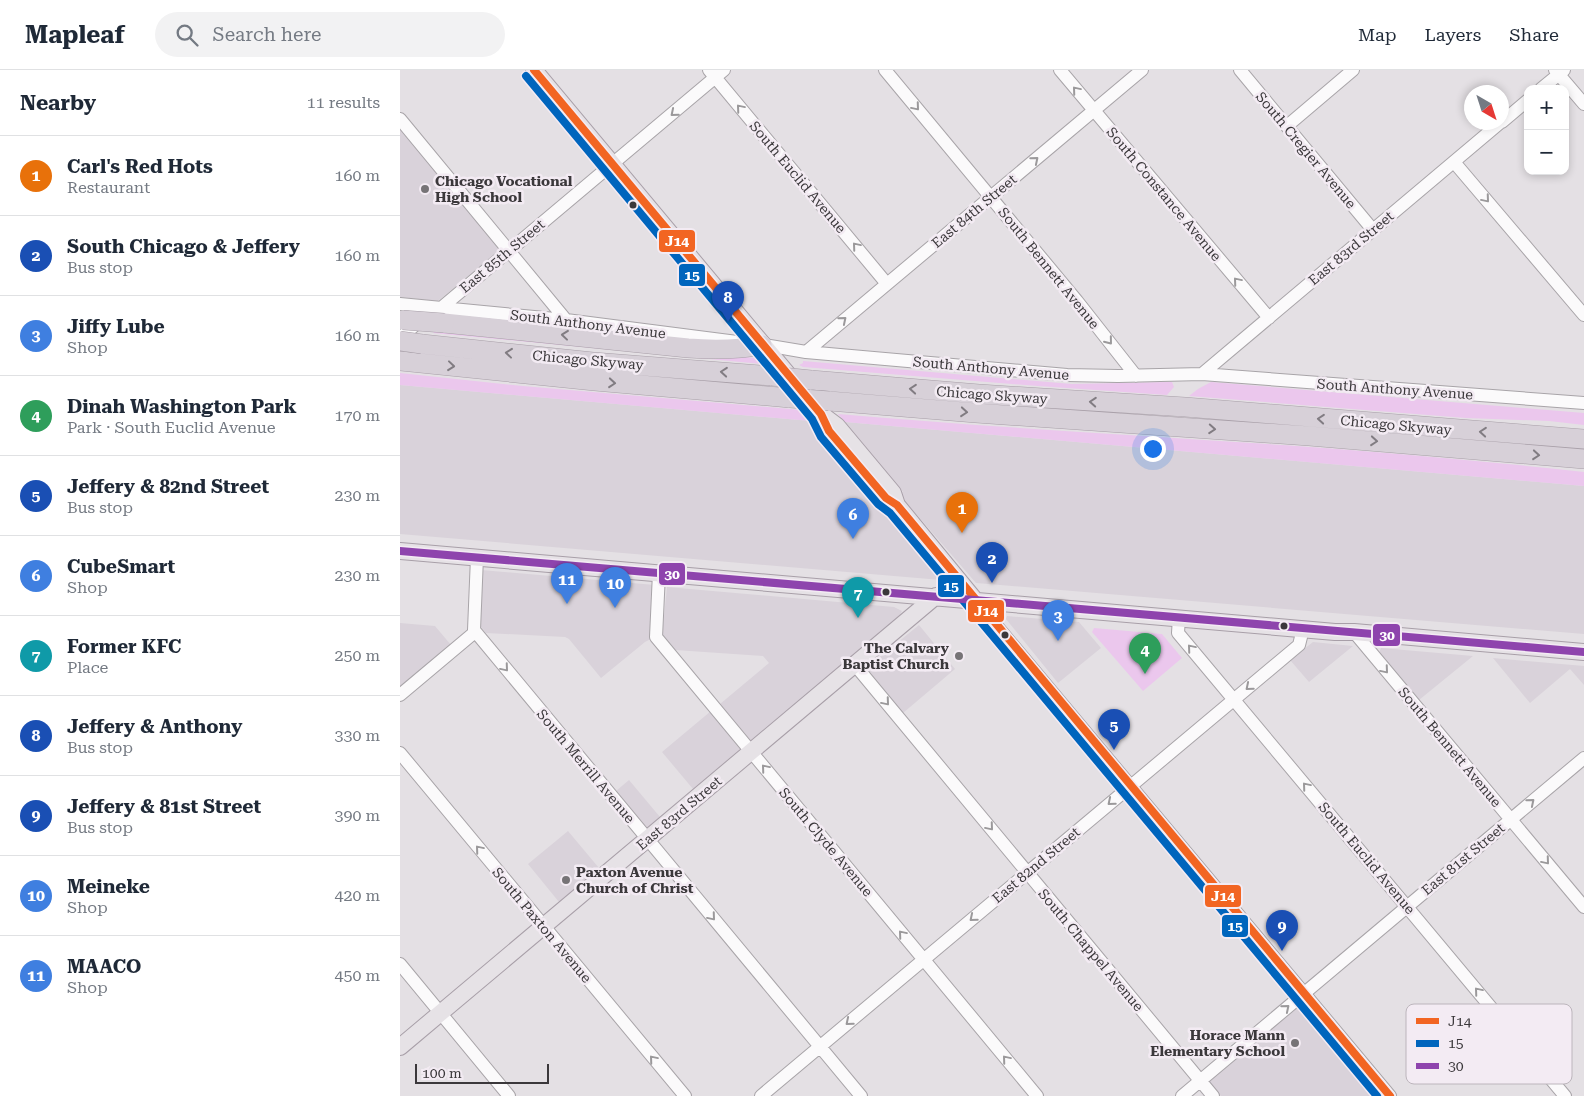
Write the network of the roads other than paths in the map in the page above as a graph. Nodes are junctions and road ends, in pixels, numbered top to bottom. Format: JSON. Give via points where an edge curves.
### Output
{"nodes":[{"id":1,"x":534,"y":70,"type":"edge"},
{"id":2,"x":885,"y":70,"type":"edge"},
{"id":3,"x":1060,"y":70,"type":"edge"},
{"id":4,"x":1142,"y":70,"type":"edge"},
{"id":5,"x":1240,"y":70,"type":"edge"},
{"id":6,"x":1353,"y":70,"type":"edge"},
{"id":7,"x":1559,"y":71,"type":"edge"},
{"id":8,"x":716,"y":73,"type":"edge"},
{"id":9,"x":1545,"y":85,"type":"edge"},
{"id":10,"x":1524,"y":103,"type":"edge"},
{"id":11,"x":1584,"y":104,"type":"edge"},
{"id":12,"x":1094,"y":111,"type":"junction"},
{"id":13,"x":1509,"y":115,"type":"edge"},
{"id":14,"x":400,"y":119,"type":"edge"},
{"id":15,"x":1286,"y":126,"type":"junction"},
{"id":16,"x":1492,"y":130,"type":"edge"},
{"id":17,"x":1454,"y":162,"type":"junction"},
{"id":18,"x":613,"y":164,"type":"junction"},
{"id":19,"x":991,"y":197,"type":"junction"},
{"id":20,"x":1373,"y":230,"type":"junction"},
{"id":21,"x":509,"y":250,"type":"junction"},
{"id":22,"x":887,"y":284,"type":"junction"},
{"id":23,"x":442,"y":315,"type":"junction"},
{"id":24,"x":1584,"y":315,"type":"edge"},
{"id":25,"x":1268,"y":318,"type":"junction"},
{"id":26,"x":566,"y":320,"type":"junction"},
{"id":27,"x":401,"y":325,"type":"edge"},
{"id":28,"x":762,"y":345,"type":"junction"},
{"id":29,"x":806,"y":352,"type":"junction"},
{"id":30,"x":401,"y":357,"type":"edge"},
{"id":31,"x":1202,"y":374,"type":"junction"},
{"id":32,"x":1136,"y":376,"type":"junction"},
{"id":33,"x":1584,"y":403,"type":"edge"},
{"id":34,"x":825,"y":407,"type":"junction"},
{"id":35,"x":1584,"y":440,"type":"edge"},
{"id":36,"x":1584,"y":459,"type":"edge"},
{"id":37,"x":400,"y":551,"type":"edge"},
{"id":38,"x":477,"y":557,"type":"junction"},
{"id":39,"x":659,"y":573,"type":"junction"},
{"id":40,"x":958,"y":578,"type":"junction"},
{"id":41,"x":936,"y":596,"type":"junction"},
{"id":42,"x":975,"y":600,"type":"junction"},
{"id":43,"x":1179,"y":617,"type":"junction"},
{"id":44,"x":1302,"y":629,"type":"junction"},
{"id":45,"x":475,"y":632,"type":"junction"},
{"id":46,"x":1354,"y":632,"type":"junction"},
{"id":47,"x":1584,"y":652,"type":"edge"},
{"id":48,"x":854,"y":665,"type":"junction"},
{"id":49,"x":400,"y":695,"type":"edge"},
{"id":50,"x":1234,"y":699,"type":"junction"},
{"id":51,"x":751,"y":752,"type":"junction"},
{"id":52,"x":400,"y":753,"type":"edge"},
{"id":53,"x":1584,"y":758,"type":"edge"},
{"id":54,"x":1131,"y":786,"type":"junction"},
{"id":55,"x":1511,"y":820,"type":"junction"},
{"id":56,"x":647,"y":839,"type":"junction"},
{"id":57,"x":1027,"y":873,"type":"junction"},
{"id":58,"x":1407,"y":907,"type":"junction"},
{"id":59,"x":1584,"y":907,"type":"edge"},
{"id":60,"x":543,"y":927,"type":"junction"},
{"id":61,"x":924,"y":959,"type":"junction"},
{"id":62,"x":400,"y":964,"type":"edge"},
{"id":63,"x":1304,"y":993,"type":"junction"},
{"id":64,"x":1488,"y":1004,"type":"edge"},
{"id":65,"x":440,"y":1013,"type":"junction"},
{"id":66,"x":400,"y":1047,"type":"edge"},
{"id":67,"x":820,"y":1047,"type":"junction"},
{"id":68,"x":1200,"y":1081,"type":"junction"},
{"id":69,"x":1555,"y":1084,"type":"edge"},
{"id":70,"x":509,"y":1096,"type":"edge"},
{"id":71,"x":685,"y":1096,"type":"edge"},
{"id":72,"x":761,"y":1096,"type":"edge"},
{"id":73,"x":861,"y":1096,"type":"edge"},
{"id":74,"x":1037,"y":1096,"type":"edge"},
{"id":75,"x":1182,"y":1096,"type":"edge"},
{"id":76,"x":1213,"y":1096,"type":"edge"},
{"id":77,"x":1390,"y":1096,"type":"edge"},
{"id":78,"x":1565,"y":1096,"type":"edge"}],
"edges":[{"from":1,"to":18,"type":"main road"},
{"from":2,"to":19,"type":"street","name":"South Bennett Avenue","one_way":true},
{"from":12,"to":3,"type":"street","name":"South Constance Avenue","one_way":true},
{"from":4,"to":12,"type":"street","name":"East 84th Street"},
{"from":5,"to":15,"type":"street","name":"South Cregier Avenue"},
{"from":6,"to":15,"type":"street"},
{"from":7,"to":9,"type":"street"},
{"from":7,"to":11,"type":"street"},
{"from":8,"to":18,"type":"street","name":"East 85th Street","one_way":true},
{"from":22,"to":8,"type":"street","name":"South Euclid Avenue","one_way":true},
{"from":10,"to":13,"type":"street","name":"East 83rd Street"},
{"from":19,"to":12,"type":"street","name":"East 84th Street","one_way":true},
{"from":25,"to":12,"type":"street","name":"South Constance Avenue","one_way":true},
{"from":14,"to":21,"type":"street"},
{"from":15,"to":20,"type":"street","name":"South Cregier Avenue"},
{"from":16,"to":17,"type":"street","name":"East 83rd Street"},
{"from":17,"to":20,"type":"street","name":"East 83rd Street"},
{"from":17,"to":24,"type":"street","one_way":true},
{"from":18,"to":21,"type":"street","name":"East 85th Street"},
{"from":18,"to":28,"type":"main road"},
{"from":19,"to":22,"type":"street","name":"East 84th Street"},
{"from":19,"to":32,"type":"street","name":"South Bennett Avenue","one_way":true},
{"from":20,"to":25,"type":"street","name":"East 83rd Street"},
{"from":21,"to":23,"type":"street","name":"East 85th Street"},
{"from":21,"to":26,"type":"street"},
{"from":29,"to":22,"type":"street","name":"East 84th Street","one_way":true},
{"from":23,"to":26,"type":"street","name":"South Anthony Avenue"},
{"from":23,"to":27,"type":"highway","bridge":true},
{"from":28,"to":23,"type":"highway","one_way":true,"via":[[722,350],[688,348]]},
{"from":23,"to":30,"type":"street","name":"East 85th Street","via":[[438,315]]},
{"from":25,"to":31,"type":"street","name":"East 83rd Street"},
{"from":26,"to":28,"type":"street","name":"South Anthony Avenue"},
{"from":35,"to":27,"type":"highway","name":"Chicago Skyway","one_way":true,"bridge":true,"via":[[593,362],[422,344]]},
{"from":28,"to":29,"type":"street","name":"South Anthony Avenue"},
{"from":28,"to":34,"type":"main road"},
{"from":29,"to":32,"type":"street","name":"South Anthony Avenue","via":[[1067,375]]},
{"from":30,"to":34,"type":"highway","name":"Chicago Skyway","one_way":true,"bridge":true,"via":[[595,381],[790,398]]},
{"from":31,"to":32,"type":"street","name":"South Anthony Avenue"},
{"from":31,"to":33,"type":"street","name":"South Anthony Avenue"},
{"from":34,"to":36,"type":"highway","name":"Chicago Skyway","one_way":true,"via":[[1121,423]]},
{"from":34,"to":40,"type":"main road","via":[[829,431]]},
{"from":37,"to":38,"type":"main road"},
{"from":38,"to":39,"type":"main road"},
{"from":38,"to":45,"type":"street"},
{"from":39,"to":41,"type":"main road"},
{"from":39,"to":51,"type":"street","name":"South Clyde Avenue","via":[[656,637]]},
{"from":40,"to":41,"type":"street","name":"East 83rd Street"},
{"from":40,"to":42,"type":"main road"},
{"from":41,"to":42,"type":"main road"},
{"from":41,"to":48,"type":"main road","name":"East 83rd Street"},
{"from":42,"to":43,"type":"main road"},
{"from":42,"to":54,"type":"street"},
{"from":43,"to":44,"type":"main road"},
{"from":50,"to":43,"type":"street","name":"South Euclid Avenue","one_way":true,"via":[[1178,633]]},
{"from":44,"to":46,"type":"main road"},
{"from":44,"to":50,"type":"street","name":"East 82nd Street","one_way":true,"via":[[1299,645]]},
{"from":45,"to":49,"type":"street"},
{"from":45,"to":56,"type":"street","name":"South Merrill Avenue","one_way":true},
{"from":46,"to":47,"type":"main road"},
{"from":46,"to":55,"type":"street","name":"South Bennett Avenue","one_way":true},
{"from":48,"to":51,"type":"main road","name":"East 83rd Street"},
{"from":48,"to":57,"type":"street","name":"South Chappel Avenue","one_way":true},
{"from":50,"to":54,"type":"street","name":"East 82nd Street"},
{"from":58,"to":50,"type":"street","name":"South Euclid Avenue","one_way":true},
{"from":51,"to":56,"type":"main road","name":"East 83rd Street"},
{"from":61,"to":51,"type":"street","name":"South Clyde Avenue","one_way":true},
{"from":60,"to":52,"type":"street","name":"South Paxton Avenue","one_way":true},
{"from":55,"to":53,"type":"street","name":"East 81st Street","one_way":true},
{"from":54,"to":57,"type":"street","name":"East 82nd Street","one_way":true},
{"from":54,"to":63,"type":"street"},
{"from":55,"to":58,"type":"street","name":"East 81st Street"},
{"from":55,"to":59,"type":"street","name":"South Bennett Avenue","one_way":true},
{"from":56,"to":60,"type":"main road","name":"East 83rd Street"},
{"from":56,"to":67,"type":"street","name":"South Merrill Avenue","one_way":true},
{"from":57,"to":61,"type":"street","name":"East 82nd Street","one_way":true},
{"from":57,"to":68,"type":"street","name":"South Chappel Avenue"},
{"from":58,"to":63,"type":"street","name":"East 81st Street"},
{"from":64,"to":58,"type":"street","name":"South Euclid Avenue","one_way":true},
{"from":60,"to":65,"type":"main road","name":"East 83rd Street"},
{"from":71,"to":60,"type":"street","name":"South Paxton Avenue","one_way":true},
{"from":61,"to":67,"type":"street","name":"East 82nd Street","one_way":true},
{"from":74,"to":61,"type":"street","name":"South Clyde Avenue","one_way":true},
{"from":62,"to":65,"type":"street"},
{"from":68,"to":63,"type":"street","name":"East 81st Street","one_way":true},
{"from":63,"to":77,"type":"street"},
{"from":65,"to":66,"type":"main road","name":"East 83rd Street"},
{"from":65,"to":70,"type":"street"},
{"from":67,"to":72,"type":"street","name":"East 82nd Street"},
{"from":67,"to":73,"type":"street","name":"South Merrill Avenue"},
{"from":68,"to":75,"type":"street","name":"East 81st Street"},
{"from":68,"to":76,"type":"street","name":"South Chappel Avenue"},
{"from":78,"to":69,"type":"street","name":"South Euclid Avenue","one_way":true}]}
